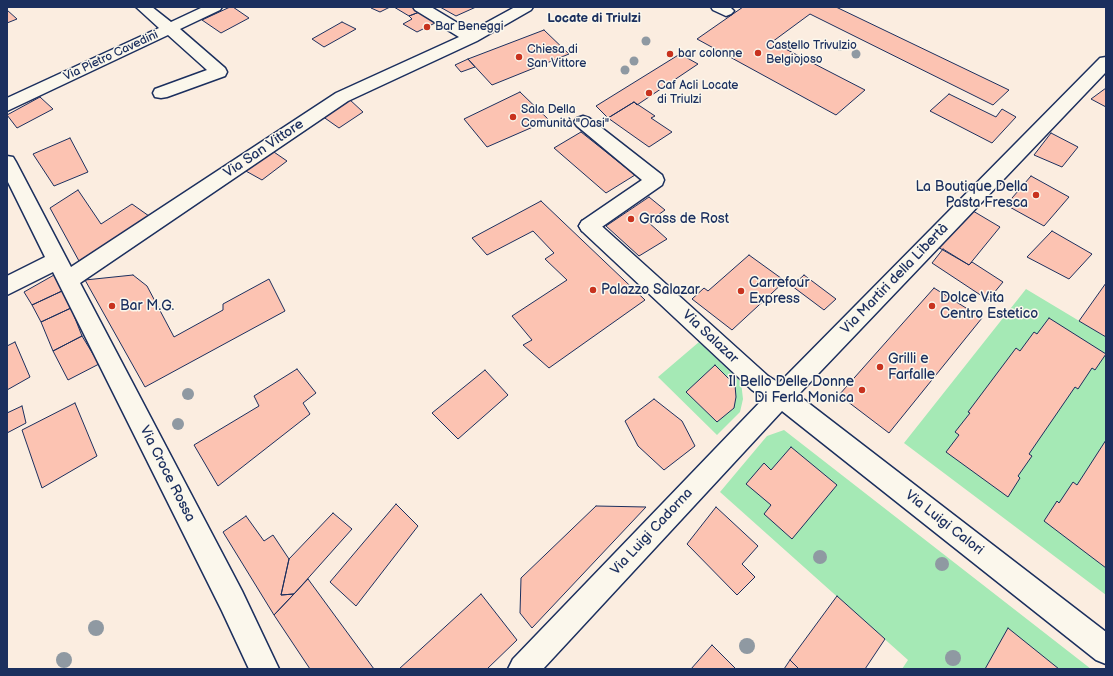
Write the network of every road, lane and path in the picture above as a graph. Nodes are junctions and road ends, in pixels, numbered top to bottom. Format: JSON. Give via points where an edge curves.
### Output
{"nodes":[{"id":1,"x":143,"y":7,"type":"edge"},
{"id":2,"x":214,"y":7,"type":"edge"},
{"id":3,"x":420,"y":7,"type":"edge"},
{"id":4,"x":526,"y":7,"type":"edge"},
{"id":5,"x":170,"y":29,"type":"junction"},
{"id":6,"x":471,"y":38,"type":"junction"},
{"id":7,"x":1099,"y":69,"type":"edge"},
{"id":8,"x":162,"y":93,"type":"dead end"},
{"id":9,"x":7,"y":104,"type":"edge"},
{"id":10,"x":583,"y":122,"type":"dead end"},
{"id":11,"x":7,"y":162,"type":"edge"},
{"id":12,"x":63,"y":270,"type":"junction"},
{"id":13,"x":7,"y":286,"type":"edge"},
{"id":14,"x":781,"y":396,"type":"junction"},
{"id":15,"x":1106,"y":650,"type":"edge"},
{"id":16,"x":264,"y":669,"type":"edge"},
{"id":17,"x":523,"y":669,"type":"edge"}],
"edges":[{"from":1,"to":5,"type":"street"},
{"from":2,"to":5,"type":"street","name":"Via Pietro Cavedini"},
{"from":3,"to":6,"type":"street"},
{"from":4,"to":6,"type":"street","name":"Via San Vittore"},
{"from":5,"to":8,"type":"street","via":[[219,72]]},
{"from":5,"to":9,"type":"street","name":"Via Pietro Cavedini"},
{"from":6,"to":12,"type":"street","name":"Via San Vittore","via":[[342,97]]},
{"from":7,"to":14,"type":"street","name":"Via Martiri della Libertà"},
{"from":10,"to":14,"type":"street","name":"Via Salazar","via":[[655,180],[589,226],[760,383]]},
{"from":11,"to":12,"type":"street","name":"Via Croce Rossa"},
{"from":12,"to":13,"type":"street","name":"Via San Vittore"},
{"from":12,"to":16,"type":"street","name":"Via Croce Rossa","via":[[232,601]]},
{"from":14,"to":15,"type":"street","name":"Via Luigi Calori"},
{"from":14,"to":17,"type":"street","name":"Via Luigi Cadorna"}]}
